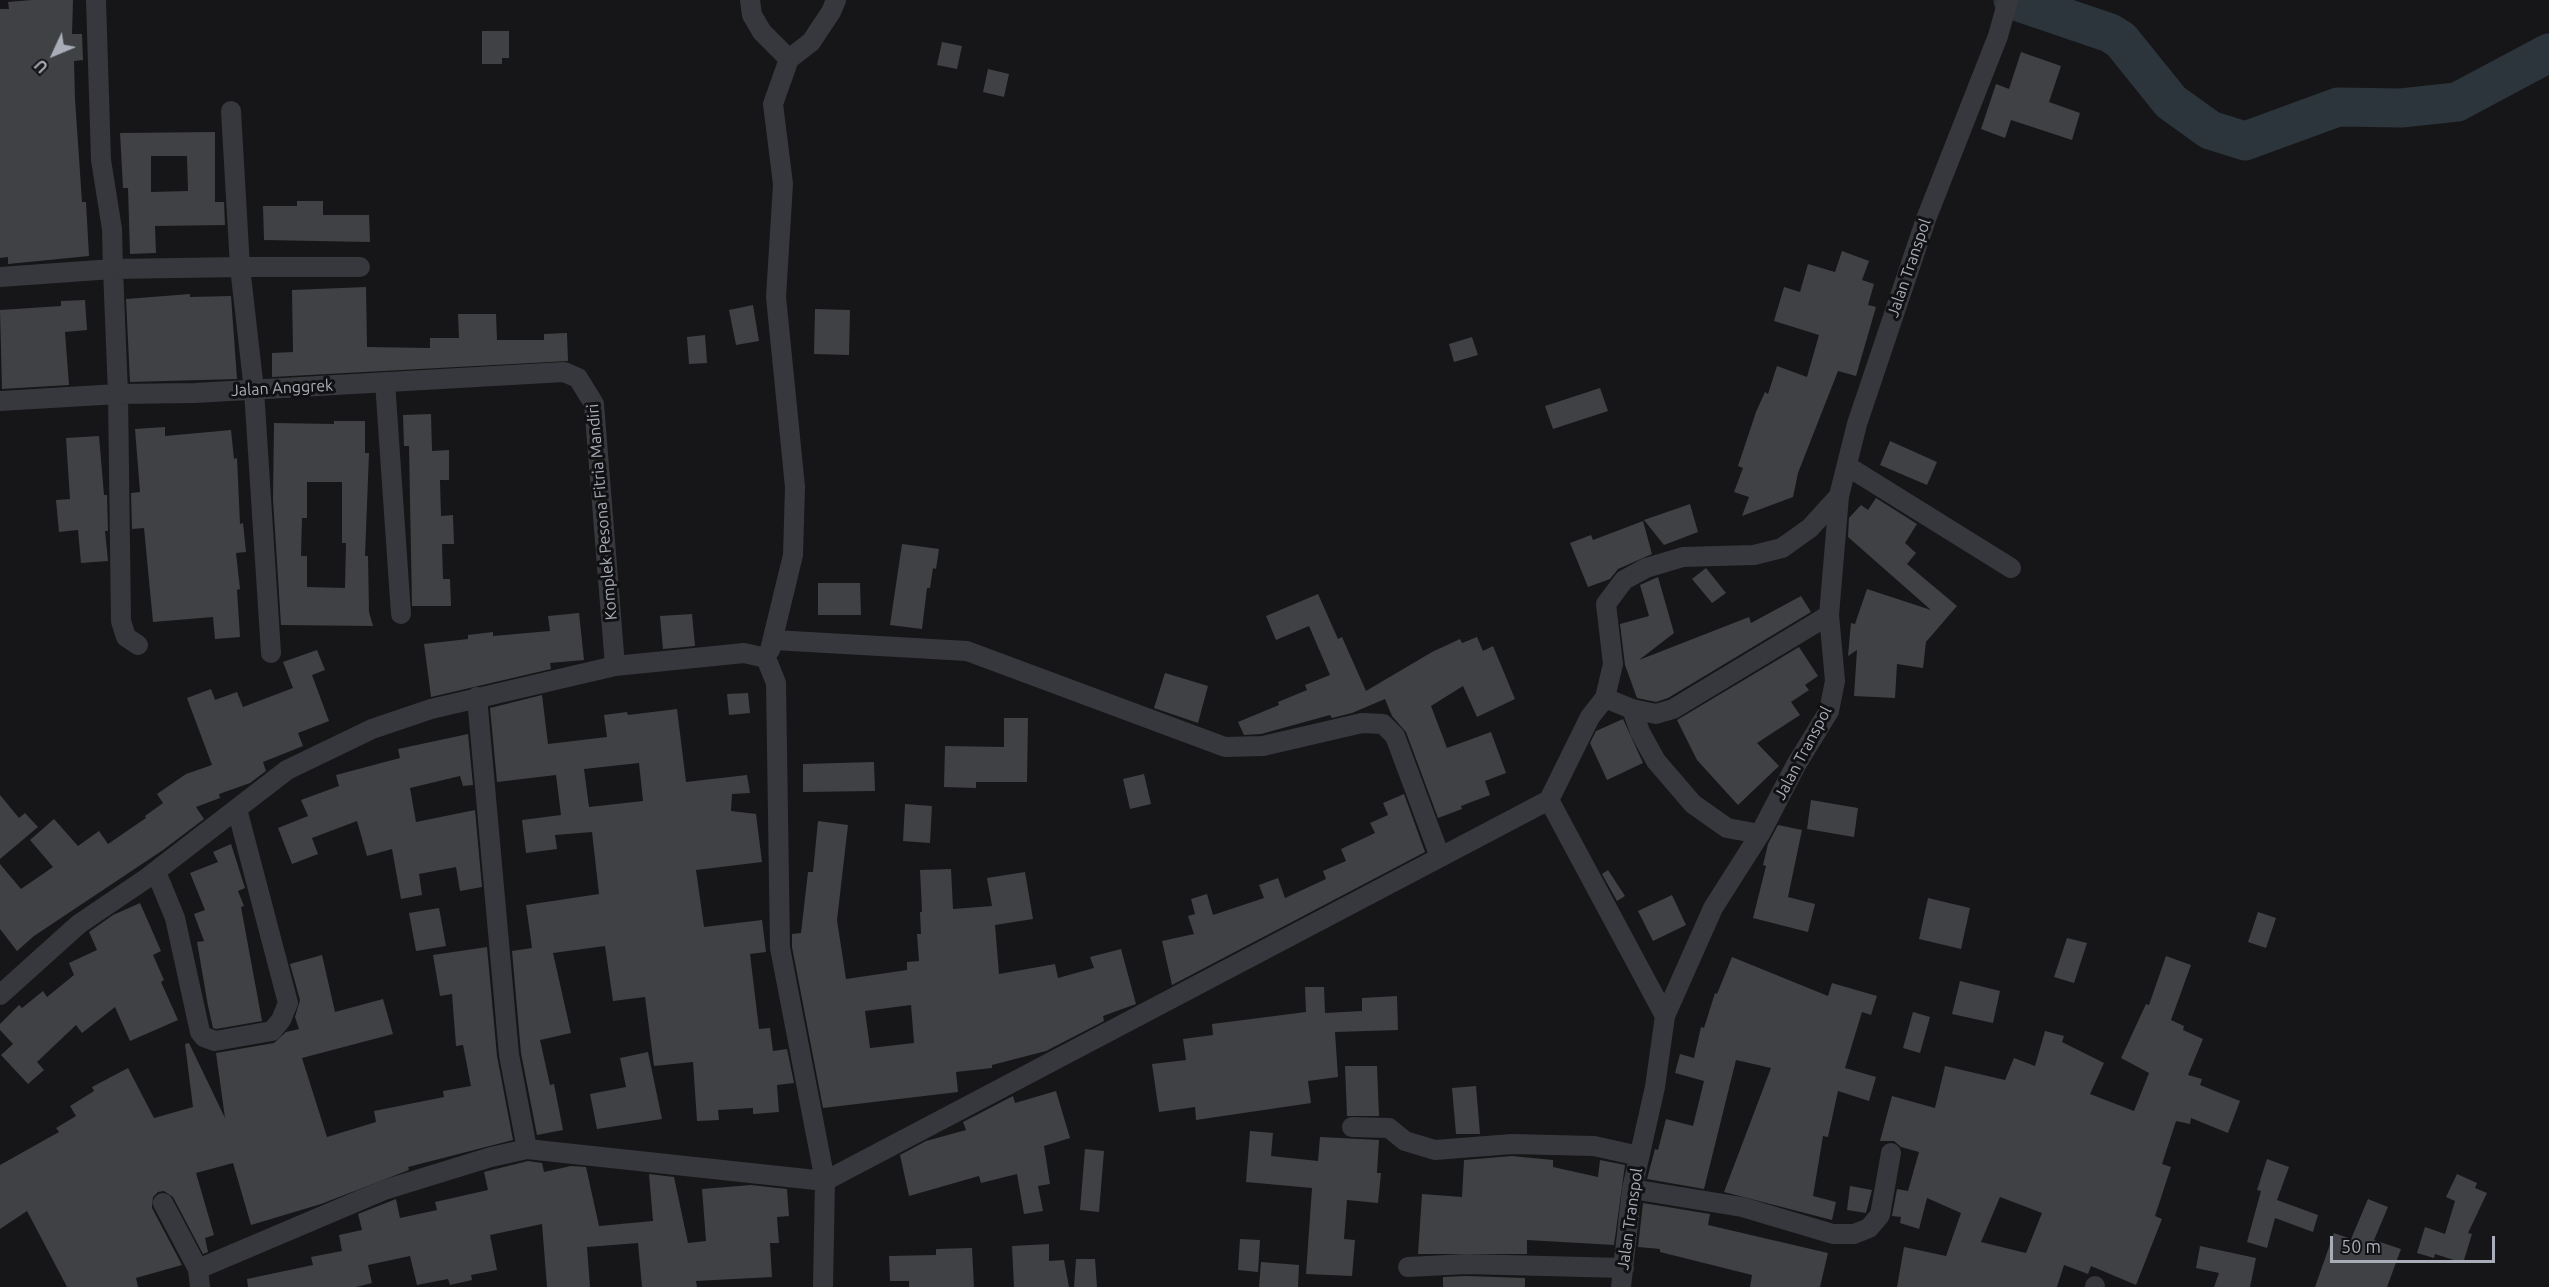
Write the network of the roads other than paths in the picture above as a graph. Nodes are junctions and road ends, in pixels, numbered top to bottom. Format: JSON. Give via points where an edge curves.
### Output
{"nodes":[{"id":1,"x":96,"y":0,"type":"edge"},
{"id":2,"x":750,"y":0,"type":"edge"},
{"id":3,"x":836,"y":0,"type":"edge"},
{"id":4,"x":2006,"y":7,"type":"edge"},
{"id":5,"x":789,"y":59,"type":"junction"},
{"id":6,"x":231,"y":111,"type":"dead end"},
{"id":7,"x":240,"y":267,"type":"junction"},
{"id":8,"x":360,"y":267,"type":"dead end"},
{"id":9,"x":113,"y":269,"type":"junction"},
{"id":10,"x":0,"y":277,"type":"edge"},
{"id":11,"x":564,"y":372,"type":"joint"},
{"id":12,"x":385,"y":382,"type":"junction"},
{"id":13,"x":254,"y":390,"type":"junction"},
{"id":14,"x":118,"y":394,"type":"junction"},
{"id":15,"x":0,"y":401,"type":"edge"},
{"id":16,"x":1847,"y":466,"type":"junction"},
{"id":17,"x":1839,"y":496,"type":"junction"},
{"id":18,"x":2011,"y":568,"type":"dead end"},
{"id":19,"x":401,"y":614,"type":"dead end"},
{"id":20,"x":1829,"y":615,"type":"junction"},
{"id":21,"x":774,"y":640,"type":"junction"},
{"id":22,"x":138,"y":645,"type":"dead end"},
{"id":23,"x":271,"y":653,"type":"dead end"},
{"id":24,"x":766,"y":658,"type":"junction"},
{"id":25,"x":615,"y":666,"type":"junction"},
{"id":26,"x":477,"y":697,"type":"junction"},
{"id":27,"x":1605,"y":698,"type":"junction"},
{"id":28,"x":1632,"y":709,"type":"junction"},
{"id":29,"x":1550,"y":800,"type":"junction"},
{"id":30,"x":237,"y":809,"type":"junction"},
{"id":31,"x":1760,"y":834,"type":"junction"},
{"id":32,"x":1440,"y":857,"type":"junction"},
{"id":33,"x":156,"y":872,"type":"junction"},
{"id":34,"x":0,"y":994,"type":"edge"},
{"id":35,"x":1665,"y":1016,"type":"junction"},
{"id":36,"x":1352,"y":1127,"type":"dead end"},
{"id":37,"x":527,"y":1149,"type":"junction"},
{"id":38,"x":1891,"y":1153,"type":"dead end"},
{"id":39,"x":1639,"y":1156,"type":"junction"},
{"id":40,"x":825,"y":1181,"type":"junction"},
{"id":41,"x":1632,"y":1189,"type":"junction"},
{"id":42,"x":163,"y":1203,"type":"dead end"},
{"id":43,"x":1408,"y":1267,"type":"dead end"},
{"id":44,"x":1622,"y":1277,"type":"edge"},
{"id":45,"x":199,"y":1278,"type":"edge"},
{"id":46,"x":823,"y":1287,"type":"edge"}],
"edges":[{"from":1,"to":9,"type":"street","via":[[101,160],[112,229]]},
{"from":2,"to":5,"type":"street","via":[[752,15],[762,32]]},
{"from":3,"to":5,"type":"street","via":[[811,42]]},
{"from":4,"to":16,"type":"street","name":"Jalan Transpol","via":[[1926,219],[1857,424]]},
{"from":5,"to":21,"type":"street","via":[[773,104],[783,184],[776,297],[795,487],[793,555]]},
{"from":6,"to":7,"type":"street"},
{"from":7,"to":8,"type":"street"},
{"from":7,"to":9,"type":"street"},
{"from":7,"to":13,"type":"street"},
{"from":9,"to":10,"type":"street"},
{"from":9,"to":14,"type":"street"},
{"from":11,"to":12,"type":"street","name":"Jalan Anggrek"},
{"from":11,"to":25,"type":"street","name":"Komplek Pesona Fitria Mandiri","via":[[578,378],[594,404]]},
{"from":12,"to":13,"type":"street","name":"Jalan Anggrek"},
{"from":12,"to":19,"type":"street"},
{"from":13,"to":14,"type":"street","name":"Jalan Anggrek"},
{"from":13,"to":23,"type":"street"},
{"from":14,"to":15,"type":"street","name":"Jalan Anggrek"},
{"from":14,"to":22,"type":"street","via":[[121,621],[126,637]]},
{"from":16,"to":17,"type":"street","name":"Jalan Transpol"},
{"from":16,"to":18,"type":"street"},
{"from":17,"to":20,"type":"street","name":"Jalan Transpol"},
{"from":17,"to":27,"type":"street","via":[[1809,528],[1782,548],[1754,555],[1683,557],[1646,568],[1624,580],[1606,604],[1613,664]]},
{"from":20,"to":28,"type":"street","via":[[1673,709],[1656,714]]},
{"from":20,"to":31,"type":"street","name":"Jalan Transpol","via":[[1835,681],[1829,711]]},
{"from":21,"to":24,"type":"street"},
{"from":21,"to":32,"type":"street","via":[[968,651],[1225,747],[1263,746],[1362,723],[1383,724],[1395,736]]},
{"from":24,"to":25,"type":"street","via":[[744,653]]},
{"from":24,"to":40,"type":"street","via":[[776,683],[780,948]]},
{"from":25,"to":26,"type":"street"},
{"from":26,"to":30,"type":"street","via":[[372,729],[342,743],[287,770]]},
{"from":26,"to":37,"type":"street","via":[[509,1055]]},
{"from":27,"to":28,"type":"street"},
{"from":27,"to":29,"type":"street","via":[[1590,717]]},
{"from":28,"to":31,"type":"street","via":[[1656,761],[1693,804],[1727,828]]},
{"from":29,"to":32,"type":"street"},
{"from":29,"to":35,"type":"street"},
{"from":30,"to":33,"type":"street"},
{"from":30,"to":33,"type":"street","via":[[288,1003],[272,1031],[215,1041],[200,1032],[175,918]]},
{"from":31,"to":35,"type":"street","name":"Jalan Transpol","via":[[1713,908]]},
{"from":32,"to":40,"type":"street"},
{"from":33,"to":34,"type":"street","via":[[79,924]]},
{"from":35,"to":39,"type":"street","name":"Jalan Transpol","via":[[1655,1087]]},
{"from":36,"to":39,"type":"street","via":[[1389,1128],[1405,1141],[1435,1150],[1512,1144],[1594,1146]]},
{"from":37,"to":40,"type":"street"},
{"from":37,"to":45,"type":"street","via":[[384,1190]]},
{"from":38,"to":41,"type":"street","via":[[1880,1215],[1869,1228],[1854,1234],[1833,1234],[1742,1207]]},
{"from":39,"to":41,"type":"street","name":"Jalan Transpol"},
{"from":40,"to":46,"type":"street"},
{"from":41,"to":44,"type":"street","name":"Jalan Transpol"},
{"from":42,"to":45,"type":"street"},
{"from":43,"to":44,"type":"street","via":[[1466,1264]]}]}
